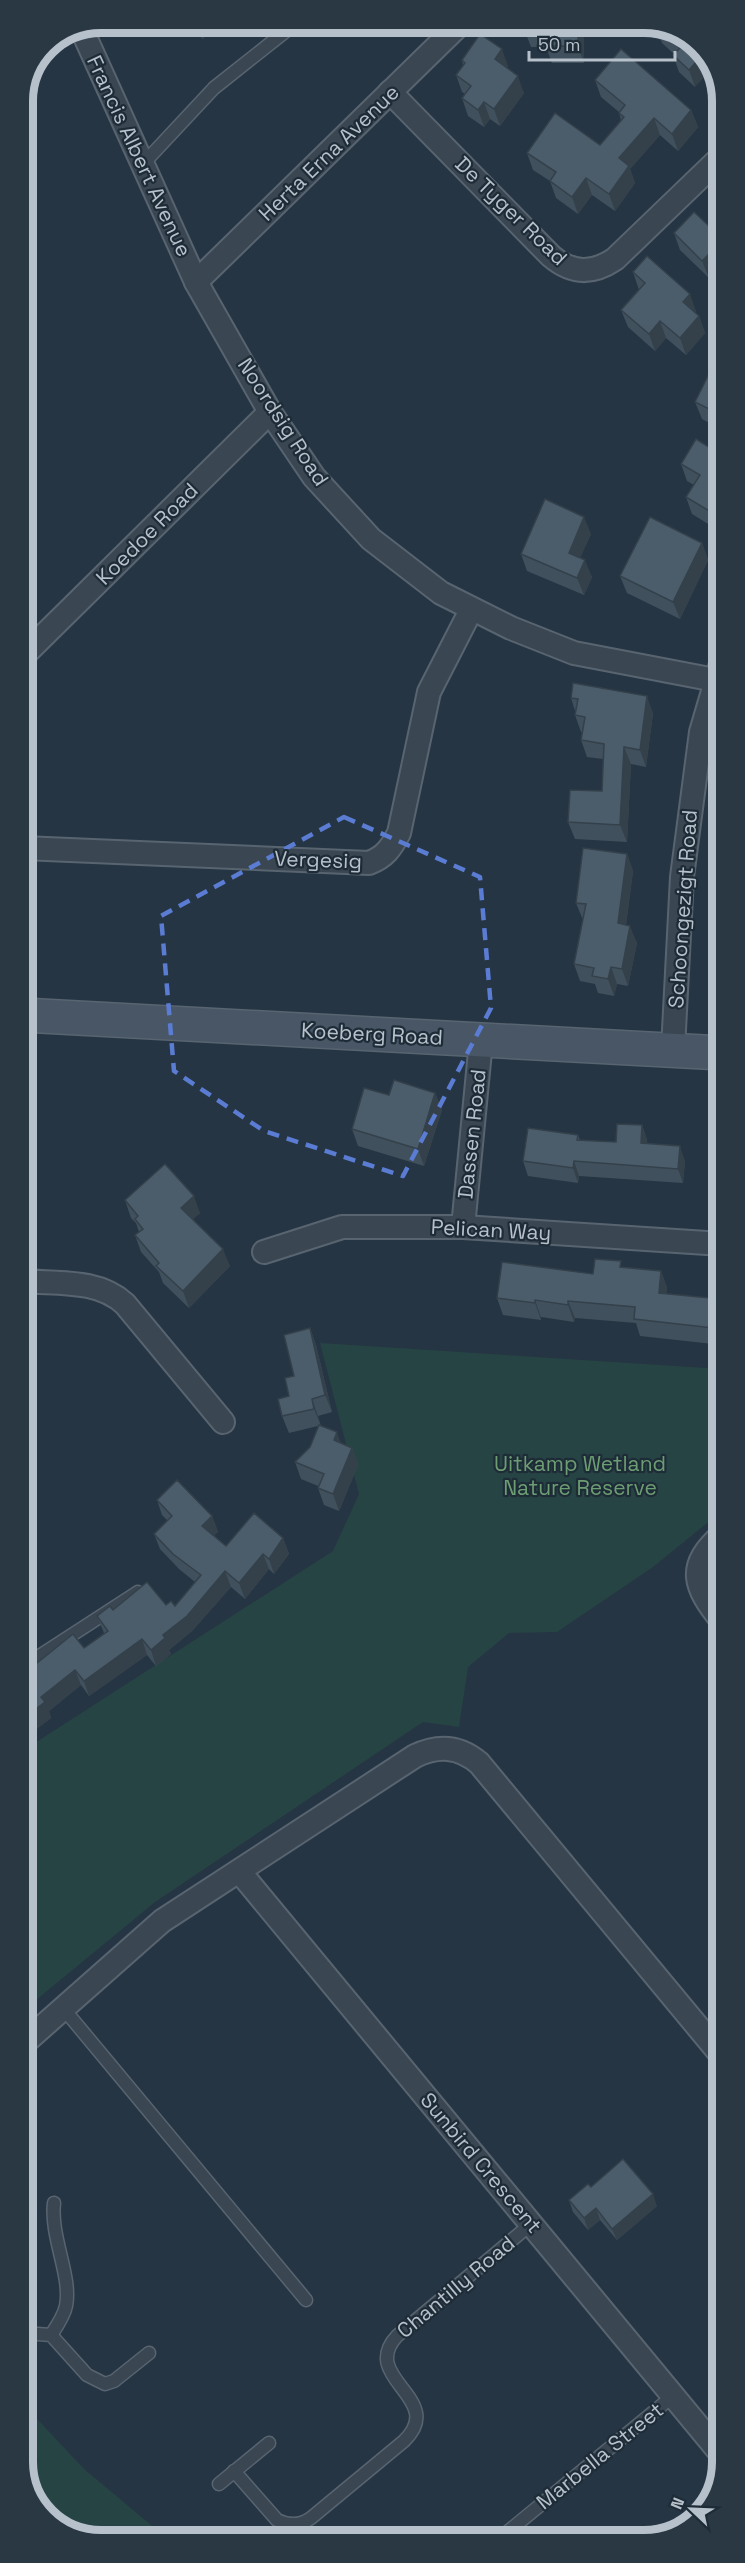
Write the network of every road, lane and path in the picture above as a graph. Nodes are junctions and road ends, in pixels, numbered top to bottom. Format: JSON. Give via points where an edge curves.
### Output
{"nodes":[{"id":1,"x":283,"y":33,"type":"edge"},
{"id":2,"x":451,"y":33,"type":"edge"},
{"id":3,"x":84,"y":35,"type":"edge"},
{"id":4,"x":390,"y":92,"type":"junction"},
{"id":5,"x":143,"y":164,"type":"junction"},
{"id":6,"x":712,"y":166,"type":"edge"},
{"id":7,"x":196,"y":282,"type":"junction"},
{"id":8,"x":270,"y":412,"type":"junction"},
{"id":9,"x":471,"y":610,"type":"junction"},
{"id":10,"x":33,"y":646,"type":"edge"},
{"id":11,"x":712,"y":671,"type":"edge"},
{"id":12,"x":712,"y":693,"type":"edge"},
{"id":13,"x":33,"y":848,"type":"edge"},
{"id":14,"x":33,"y":1015,"type":"edge"},
{"id":15,"x":481,"y":1041,"type":"junction"},
{"id":16,"x":673,"y":1049,"type":"junction"},
{"id":17,"x":712,"y":1052,"type":"edge"},
{"id":18,"x":463,"y":1227,"type":"junction"},
{"id":19,"x":712,"y":1243,"type":"edge"},
{"id":20,"x":264,"y":1252,"type":"dead end"},
{"id":21,"x":33,"y":1282,"type":"edge"},
{"id":22,"x":223,"y":1422,"type":"dead end"},
{"id":23,"x":712,"y":1544,"type":"edge"},
{"id":24,"x":143,"y":1589,"type":"edge"},
{"id":25,"x":712,"y":1609,"type":"edge"},
{"id":26,"x":33,"y":1660,"type":"edge"},
{"id":27,"x":239,"y":1871,"type":"junction"},
{"id":28,"x":63,"y":2008,"type":"junction"},
{"id":29,"x":33,"y":2033,"type":"edge"},
{"id":30,"x":712,"y":2044,"type":"edge"},
{"id":31,"x":54,"y":2204,"type":"dead end"},
{"id":32,"x":531,"y":2224,"type":"junction"},
{"id":33,"x":306,"y":2300,"type":"dead end"},
{"id":34,"x":33,"y":2333,"type":"edge"},
{"id":35,"x":51,"y":2335,"type":"junction"},
{"id":36,"x":149,"y":2354,"type":"dead end"},
{"id":37,"x":673,"y":2396,"type":"junction"},
{"id":38,"x":712,"y":2442,"type":"edge"},
{"id":39,"x":269,"y":2443,"type":"dead end"},
{"id":40,"x":234,"y":2472,"type":"junction"},
{"id":41,"x":219,"y":2484,"type":"dead end"},
{"id":42,"x":510,"y":2530,"type":"edge"}],
"edges":[{"from":1,"to":5,"type":"lane","via":[[214,88]]},
{"from":2,"to":4,"type":"street","name":"Herta Erna Avenue"},
{"from":3,"to":5,"type":"street","name":"Francis Albert Avenue"},
{"from":4,"to":6,"type":"street","name":"De Tyger Road","via":[[551,256],[576,270],[597,269],[615,259]]},
{"from":4,"to":7,"type":"street","name":"Herta Erna Avenue"},
{"from":5,"to":7,"type":"street","name":"Francis Albert Avenue"},
{"from":7,"to":8,"type":"street","name":"Noordsig Road"},
{"from":8,"to":9,"type":"street","name":"Noordsig Road","via":[[315,477],[371,538],[441,593]]},
{"from":8,"to":10,"type":"street","name":"Koedoe Road"},
{"from":9,"to":11,"type":"street","name":"Noordsig Road","via":[[574,652]]},
{"from":9,"to":13,"type":"street","name":"Vergesig","via":[[429,692],[399,833],[379,859],[369,863]]},
{"from":12,"to":16,"type":"street","name":"Schoongezigt Road","via":[[701,732],[682,877]]},
{"from":14,"to":15,"type":"main road","name":"Koeberg Road"},
{"from":15,"to":16,"type":"main road","name":"Koeberg Road"},
{"from":15,"to":18,"type":"street","name":"Dassen Road"},
{"from":16,"to":17,"type":"main road","name":"Koeberg Road"},
{"from":18,"to":19,"type":"street","name":"Pelican Way"},
{"from":18,"to":20,"type":"street","name":"Pelican Way","via":[[342,1227]]},
{"from":21,"to":22,"type":"street","via":[[87,1285],[112,1293]]},
{"from":23,"to":25,"type":"street","via":[[704,1552],[697,1572],[703,1598]]},
{"from":24,"to":26,"type":"lane"},
{"from":27,"to":28,"type":"street","via":[[162,1922]]},
{"from":27,"to":30,"type":"street","via":[[415,1756],[438,1748],[460,1751],[479,1763]]},
{"from":27,"to":32,"type":"street","name":"Sunbird Crescent"},
{"from":28,"to":29,"type":"street"},
{"from":28,"to":33,"type":"lane"},
{"from":31,"to":35,"type":"lane","via":[[52,2220],[67,2296],[63,2314]]},
{"from":32,"to":37,"type":"street","name":"Sunbird Crescent"},
{"from":32,"to":40,"type":"lane","name":"Chantilly Road","via":[[397,2336],[389,2347],[389,2369],[417,2410],[416,2426],[396,2448],[311,2518],[298,2524],[276,2520]]},
{"from":34,"to":35,"type":"lane"},
{"from":35,"to":36,"type":"lane","via":[[87,2375],[105,2384]]},
{"from":37,"to":38,"type":"street","name":"Sunbird Crescent"},
{"from":37,"to":42,"type":"lane","name":"Marbella Street"},
{"from":39,"to":40,"type":"lane"},
{"from":40,"to":41,"type":"lane"}]}
